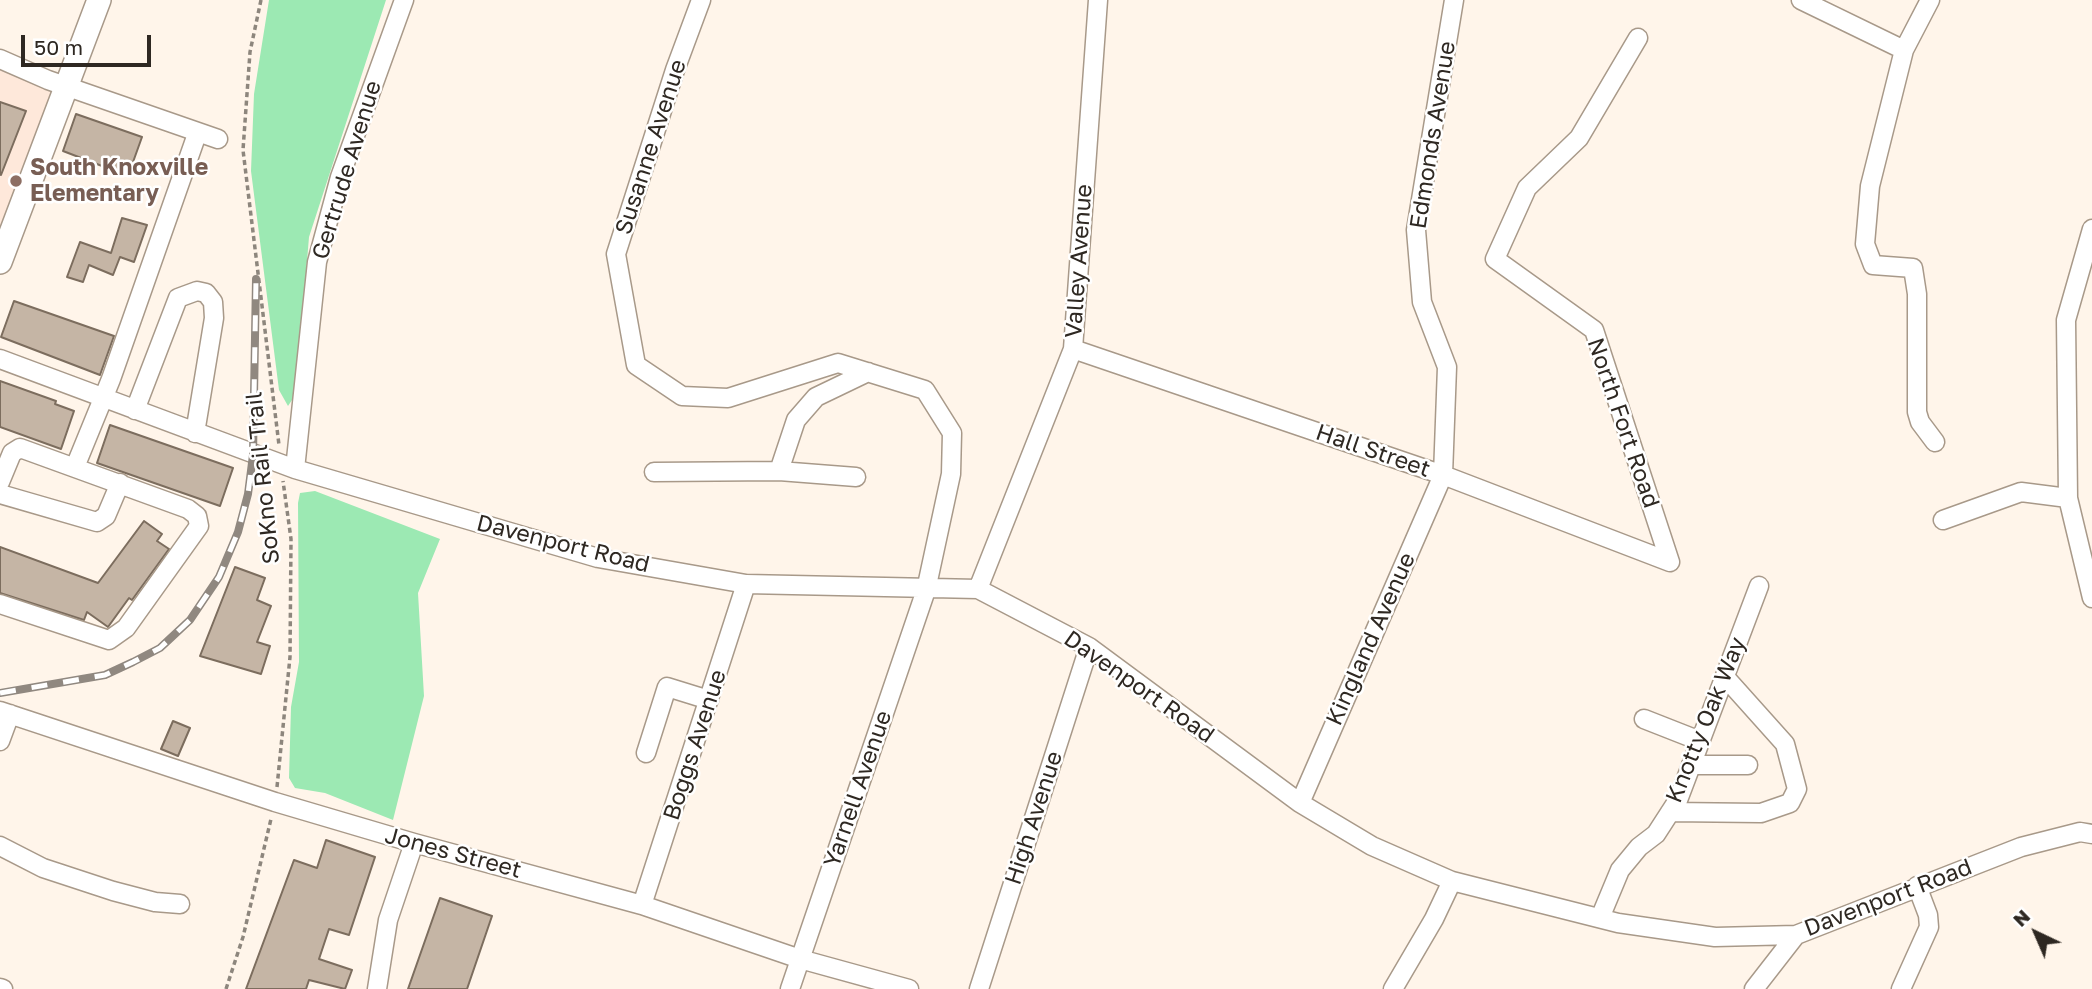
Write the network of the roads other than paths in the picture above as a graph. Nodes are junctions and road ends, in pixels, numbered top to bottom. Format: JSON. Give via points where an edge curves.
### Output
{"nodes":[{"id":1,"x":99,"y":0,"type":"edge"},
{"id":2,"x":404,"y":0,"type":"edge"},
{"id":3,"x":701,"y":0,"type":"edge"},
{"id":4,"x":1098,"y":0,"type":"edge"},
{"id":5,"x":1454,"y":0,"type":"edge"},
{"id":6,"x":1801,"y":0,"type":"edge"},
{"id":7,"x":1930,"y":0,"type":"edge"},
{"id":8,"x":1638,"y":38,"type":"dead end"},
{"id":9,"x":1904,"y":50,"type":"junction"},
{"id":10,"x":0,"y":59,"type":"edge"},
{"id":11,"x":67,"y":86,"type":"junction"},
{"id":12,"x":197,"y":134,"type":"junction"},
{"id":13,"x":218,"y":139,"type":"dead end"},
{"id":14,"x":2092,"y":229,"type":"edge"},
{"id":15,"x":0,"y":262,"type":"edge"},
{"id":16,"x":1073,"y":349,"type":"junction"},
{"id":17,"x":0,"y":359,"type":"edge"},
{"id":18,"x":868,"y":372,"type":"junction"},
{"id":19,"x":101,"y":397,"type":"junction"},
{"id":20,"x":135,"y":410,"type":"junction"},
{"id":21,"x":195,"y":433,"type":"junction"},
{"id":22,"x":1935,"y":442,"type":"dead end"},
{"id":23,"x":288,"y":466,"type":"junction"},
{"id":24,"x":75,"y":467,"type":"junction"},
{"id":25,"x":779,"y":471,"type":"junction"},
{"id":26,"x":654,"y":472,"type":"dead end"},
{"id":27,"x":1443,"y":475,"type":"junction"},
{"id":28,"x":856,"y":477,"type":"dead end"},
{"id":29,"x":0,"y":482,"type":"edge"},
{"id":30,"x":120,"y":483,"type":"junction"},
{"id":31,"x":0,"y":494,"type":"edge"},
{"id":32,"x":2068,"y":498,"type":"junction"},
{"id":33,"x":1942,"y":520,"type":"dead end"},
{"id":34,"x":1670,"y":562,"type":"joint"},
{"id":35,"x":746,"y":584,"type":"junction"},
{"id":36,"x":1759,"y":586,"type":"dead end"},
{"id":37,"x":978,"y":589,"type":"junction"},
{"id":38,"x":926,"y":590,"type":"junction"},
{"id":39,"x":2092,"y":598,"type":"edge"},
{"id":40,"x":0,"y":604,"type":"edge"},
{"id":41,"x":1090,"y":647,"type":"junction"},
{"id":42,"x":1725,"y":677,"type":"junction"},
{"id":43,"x":709,"y":700,"type":"junction"},
{"id":44,"x":5,"y":712,"type":"edge"},
{"id":45,"x":1644,"y":719,"type":"dead end"},
{"id":46,"x":0,"y":741,"type":"edge"},
{"id":47,"x":1700,"y":741,"type":"junction"},
{"id":48,"x":646,"y":753,"type":"dead end"},
{"id":49,"x":1692,"y":765,"type":"junction"},
{"id":50,"x":1748,"y":765,"type":"dead end"},
{"id":51,"x":1300,"y":803,"type":"junction"},
{"id":52,"x":1670,"y":812,"type":"junction"},
{"id":53,"x":2092,"y":834,"type":"edge"},
{"id":54,"x":414,"y":844,"type":"junction"},
{"id":55,"x":0,"y":846,"type":"edge"},
{"id":56,"x":1452,"y":880,"type":"junction"},
{"id":57,"x":1917,"y":886,"type":"junction"},
{"id":58,"x":180,"y":904,"type":"dead end"},
{"id":59,"x":642,"y":905,"type":"junction"},
{"id":60,"x":1600,"y":918,"type":"junction"},
{"id":61,"x":1796,"y":935,"type":"junction"},
{"id":62,"x":800,"y":959,"type":"junction"},
{"id":63,"x":377,"y":989,"type":"edge"},
{"id":64,"x":790,"y":989,"type":"edge"},
{"id":65,"x":909,"y":989,"type":"edge"},
{"id":66,"x":979,"y":989,"type":"edge"},
{"id":67,"x":1393,"y":989,"type":"edge"},
{"id":68,"x":1754,"y":989,"type":"edge"},
{"id":69,"x":1901,"y":989,"type":"edge"}],
"edges":[{"from":1,"to":11,"type":"main road"},
{"from":2,"to":23,"type":"street","name":"Gertrude Avenue","via":[[340,177],[317,262]]},
{"from":3,"to":18,"type":"street","name":"Susanne Avenue","via":[[616,254],[636,365],[682,396],[728,398],[838,363]]},
{"from":4,"to":16,"type":"street","name":"Valley Avenue"},
{"from":5,"to":27,"type":"street","name":"Edmonds Avenue","via":[[1416,230],[1422,302],[1447,367]]},
{"from":6,"to":9,"type":"street"},
{"from":7,"to":9,"type":"street"},
{"from":8,"to":34,"type":"street","name":"North Fort Road","via":[[1579,138],[1527,188],[1495,259],[1594,330]]},
{"from":9,"to":22,"type":"street","via":[[1870,186],[1866,244],[1873,265],[1913,268],[1917,412]]},
{"from":10,"to":11,"type":"street"},
{"from":11,"to":12,"type":"street"},
{"from":11,"to":15,"type":"main road"},
{"from":12,"to":13,"type":"street"},
{"from":12,"to":19,"type":"street"},
{"from":14,"to":32,"type":"street","via":[[2066,320]]},
{"from":16,"to":27,"type":"street","name":"Hall Street"},
{"from":16,"to":37,"type":"street","name":"Valley Avenue"},
{"from":17,"to":19,"type":"street","name":"Davenport Road"},
{"from":18,"to":25,"type":"street","via":[[816,397],[796,420]]},
{"from":18,"to":38,"type":"street","name":"Susanne Avenue","via":[[925,390],[951,433],[951,474]]},
{"from":19,"to":20,"type":"street","name":"Davenport Road"},
{"from":19,"to":24,"type":"street"},
{"from":20,"to":21,"type":"street","name":"Davenport Road"},
{"from":20,"to":21,"type":"street","via":[[178,298],[197,290],[206,293],[213,302],[214,318]]},
{"from":21,"to":23,"type":"street","name":"Davenport Road"},
{"from":23,"to":35,"type":"street","name":"Davenport Road","via":[[598,558]]},
{"from":24,"to":29,"type":"street","via":[[20,448],[12,453]]},
{"from":24,"to":30,"type":"street"},
{"from":25,"to":26,"type":"street"},
{"from":25,"to":28,"type":"street"},
{"from":27,"to":34,"type":"street","name":"Hall Street"},
{"from":27,"to":51,"type":"street","name":"Kingland Avenue"},
{"from":30,"to":31,"type":"street","via":[[106,516],[97,522]]},
{"from":30,"to":40,"type":"street","via":[[188,509],[197,516],[199,526],[125,628],[109,640]]},
{"from":32,"to":33,"type":"street","via":[[2021,492]]},
{"from":32,"to":39,"type":"street"},
{"from":35,"to":38,"type":"street","name":"Davenport Road"},
{"from":35,"to":43,"type":"street","name":"Boggs Avenue"},
{"from":36,"to":42,"type":"street","name":"Knotty Oak Way"},
{"from":37,"to":38,"type":"street","name":"Davenport Road"},
{"from":37,"to":41,"type":"street","name":"Davenport Road"},
{"from":38,"to":62,"type":"street","name":"Yarnell Avenue"},
{"from":41,"to":51,"type":"street","name":"Davenport Road"},
{"from":41,"to":66,"type":"street","name":"High Avenue"},
{"from":42,"to":47,"type":"street","name":"Knotty Oak Way"},
{"from":42,"to":52,"type":"street","via":[[1785,744],[1797,789],[1790,803],[1761,813]]},
{"from":43,"to":48,"type":"street","via":[[667,687]]},
{"from":43,"to":59,"type":"street","name":"Boggs Avenue"},
{"from":44,"to":46,"type":"street"},
{"from":44,"to":54,"type":"street","name":"Jones Street"},
{"from":45,"to":47,"type":"street"},
{"from":47,"to":49,"type":"street","name":"Knotty Oak Way"},
{"from":49,"to":50,"type":"street"},
{"from":49,"to":52,"type":"street","name":"Knotty Oak Way"},
{"from":51,"to":56,"type":"street","name":"Davenport Road","via":[[1372,846]]},
{"from":52,"to":60,"type":"street","name":"Knotty Oak Way","via":[[1656,834],[1620,870]]},
{"from":53,"to":57,"type":"street","name":"Davenport Road","via":[[2080,832],[2021,847]]},
{"from":54,"to":59,"type":"street","name":"Jones Street"},
{"from":54,"to":63,"type":"street","via":[[388,920]]},
{"from":55,"to":58,"type":"street","via":[[43,868],[113,891]]},
{"from":56,"to":60,"type":"street","name":"Davenport Road"},
{"from":56,"to":67,"type":"street"},
{"from":57,"to":61,"type":"street","name":"Davenport Road"},
{"from":57,"to":69,"type":"street","via":[[1929,927]]},
{"from":59,"to":62,"type":"street","name":"Jones Street"},
{"from":60,"to":61,"type":"street","name":"Davenport Road","via":[[1715,937]]},
{"from":61,"to":68,"type":"street"},
{"from":62,"to":64,"type":"street","name":"Yarnell Avenue"},
{"from":62,"to":65,"type":"street","name":"Jones Street"}]}
